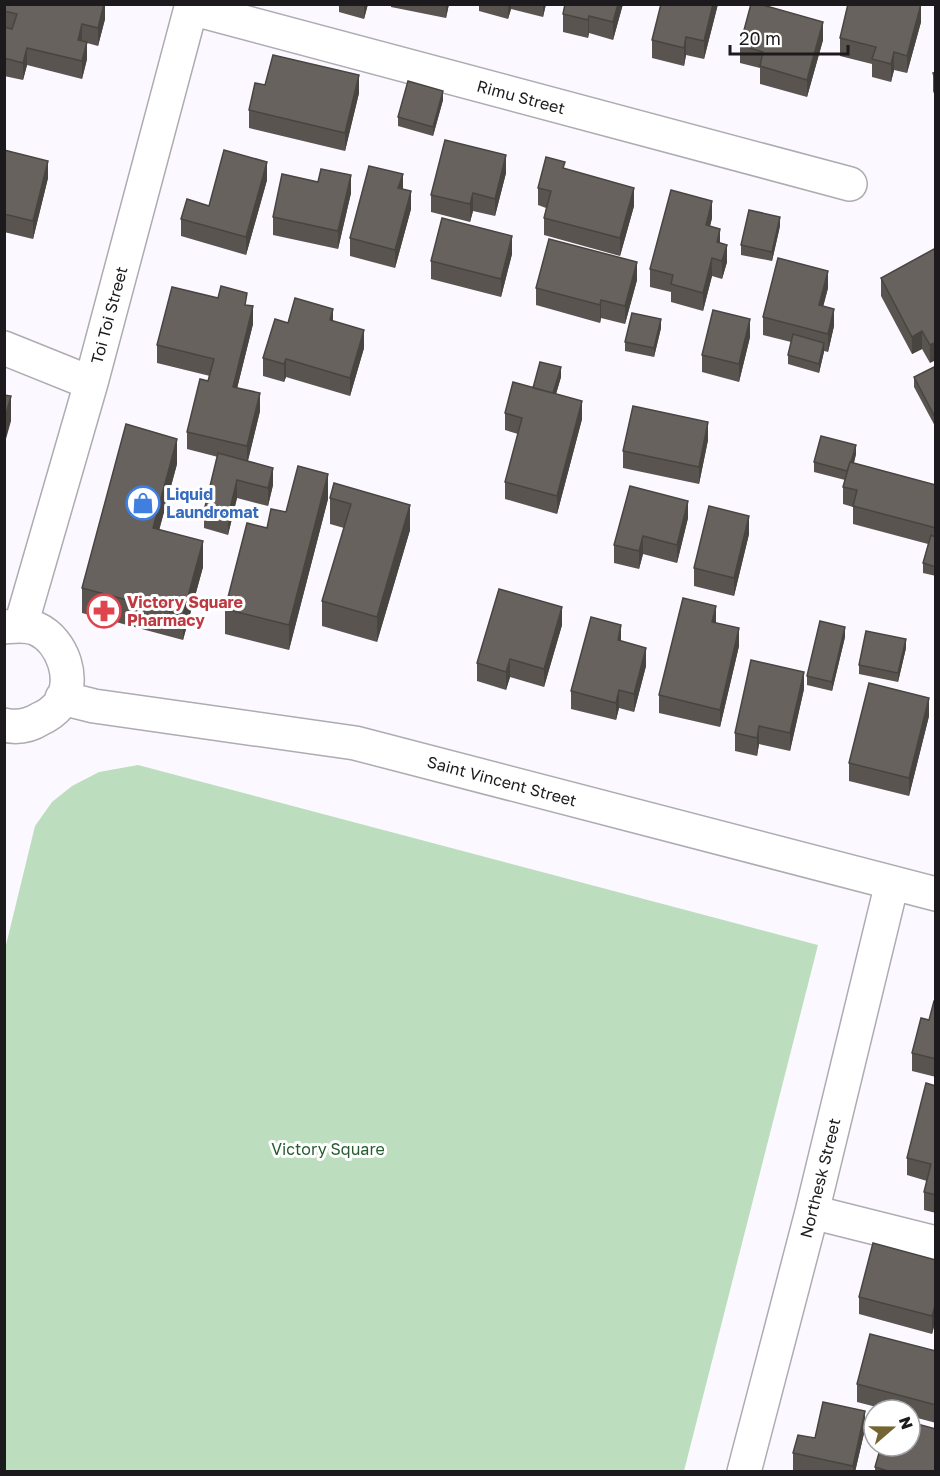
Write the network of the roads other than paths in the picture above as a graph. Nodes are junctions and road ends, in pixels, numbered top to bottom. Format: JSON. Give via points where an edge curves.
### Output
{"nodes":[{"id":1,"x":192,"y":6,"type":"edge"},
{"id":2,"x":850,"y":184,"type":"dead end"},
{"id":3,"x":4,"y":348,"type":"edge"},
{"id":4,"x":91,"y":383,"type":"junction"},
{"id":5,"x":13,"y":626,"type":"edge"},
{"id":6,"x":62,"y":698,"type":"junction"},
{"id":7,"x":4,"y":725,"type":"edge"},
{"id":8,"x":892,"y":883,"type":"junction"},
{"id":9,"x":936,"y":894,"type":"edge"},
{"id":10,"x":812,"y":1212,"type":"junction"},
{"id":11,"x":936,"y":1243,"type":"edge"},
{"id":12,"x":744,"y":1472,"type":"edge"}],
"edges":[{"from":1,"to":2,"type":"street","name":"Rimu Street"},
{"from":1,"to":4,"type":"street","name":"Toi Toi Street"},
{"from":3,"to":4,"type":"street"},
{"from":4,"to":5,"type":"street","name":"Toi Toi Street"},
{"from":5,"to":6,"type":"street","via":[[37,629],[53,641],[64,659],[66,686]]},
{"from":6,"to":7,"type":"street","via":[[49,714],[32,724]]},
{"from":6,"to":8,"type":"street","name":"Saint Vincent Street","via":[[94,706],[355,743]]},
{"from":8,"to":9,"type":"street","name":"Saint Vincent Street"},
{"from":8,"to":10,"type":"street","name":"Northesk Street"},
{"from":10,"to":11,"type":"street"},
{"from":10,"to":12,"type":"street","name":"Northesk Street"}]}
